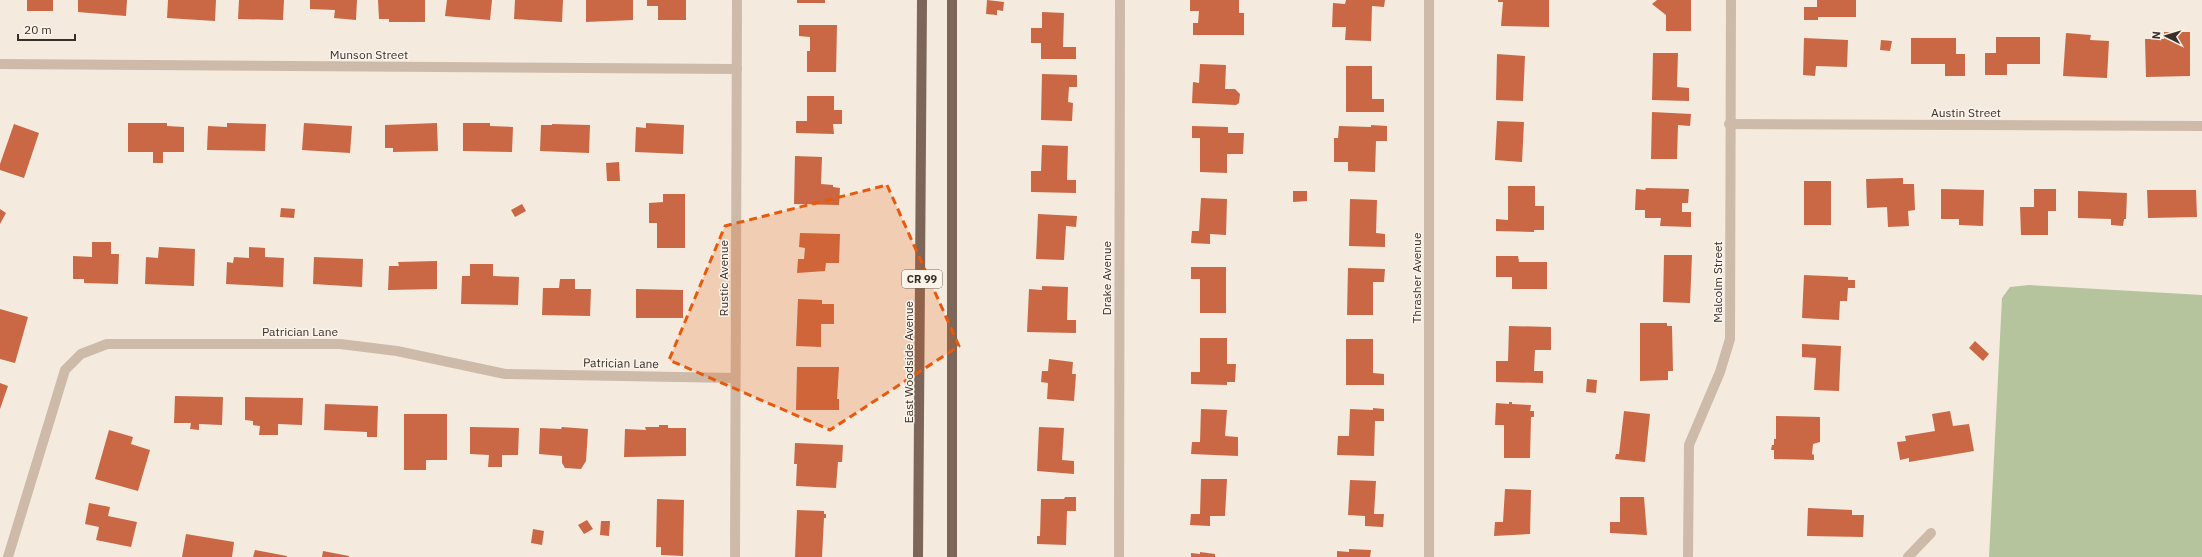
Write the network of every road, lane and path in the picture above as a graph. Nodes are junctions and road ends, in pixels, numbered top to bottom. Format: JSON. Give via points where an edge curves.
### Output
{"nodes":[{"id":1,"x":737,"y":0,"type":"edge"},
{"id":2,"x":922,"y":0,"type":"edge"},
{"id":3,"x":952,"y":0,"type":"edge"},
{"id":4,"x":1120,"y":0,"type":"edge"},
{"id":5,"x":1429,"y":0,"type":"edge"},
{"id":6,"x":1731,"y":0,"type":"edge"},
{"id":7,"x":0,"y":64,"type":"edge"},
{"id":8,"x":737,"y":70,"type":"junction"},
{"id":9,"x":1729,"y":124,"type":"junction"},
{"id":10,"x":2202,"y":126,"type":"edge"},
{"id":11,"x":735,"y":378,"type":"junction"},
{"id":12,"x":1931,"y":533,"type":"dead end"},
{"id":13,"x":8,"y":557,"type":"edge"},
{"id":14,"x":735,"y":557,"type":"edge"},
{"id":15,"x":918,"y":557,"type":"edge"},
{"id":16,"x":952,"y":557,"type":"edge"},
{"id":17,"x":1119,"y":557,"type":"edge"},
{"id":18,"x":1429,"y":557,"type":"edge"},
{"id":19,"x":1688,"y":557,"type":"edge"},
{"id":20,"x":1908,"y":557,"type":"edge"}],
"edges":[{"from":1,"to":8,"type":"street","name":"Rustic Avenue"},
{"from":2,"to":15,"type":"main road","name":"East Woodside Avenue","number":"CR 99"},
{"from":3,"to":16,"type":"main road","number":"CR 99"},
{"from":4,"to":17,"type":"street","name":"Drake Avenue"},
{"from":5,"to":18,"type":"street","name":"Thrasher Avenue"},
{"from":6,"to":9,"type":"street","name":"Malcolm Street"},
{"from":7,"to":8,"type":"street","name":"Munson Street"},
{"from":8,"to":11,"type":"street","name":"Rustic Avenue"},
{"from":9,"to":10,"type":"street","name":"Austin Street"},
{"from":9,"to":19,"type":"street","name":"Malcolm Street","via":[[1730,339],[1720,372],[1689,445]]},
{"from":11,"to":13,"type":"street","name":"Patrician Lane","via":[[505,374],[397,351],[340,344],[107,344],[81,354],[65,370]]},
{"from":11,"to":14,"type":"street","name":"Rustic Avenue"},
{"from":12,"to":20,"type":"street"}]}
